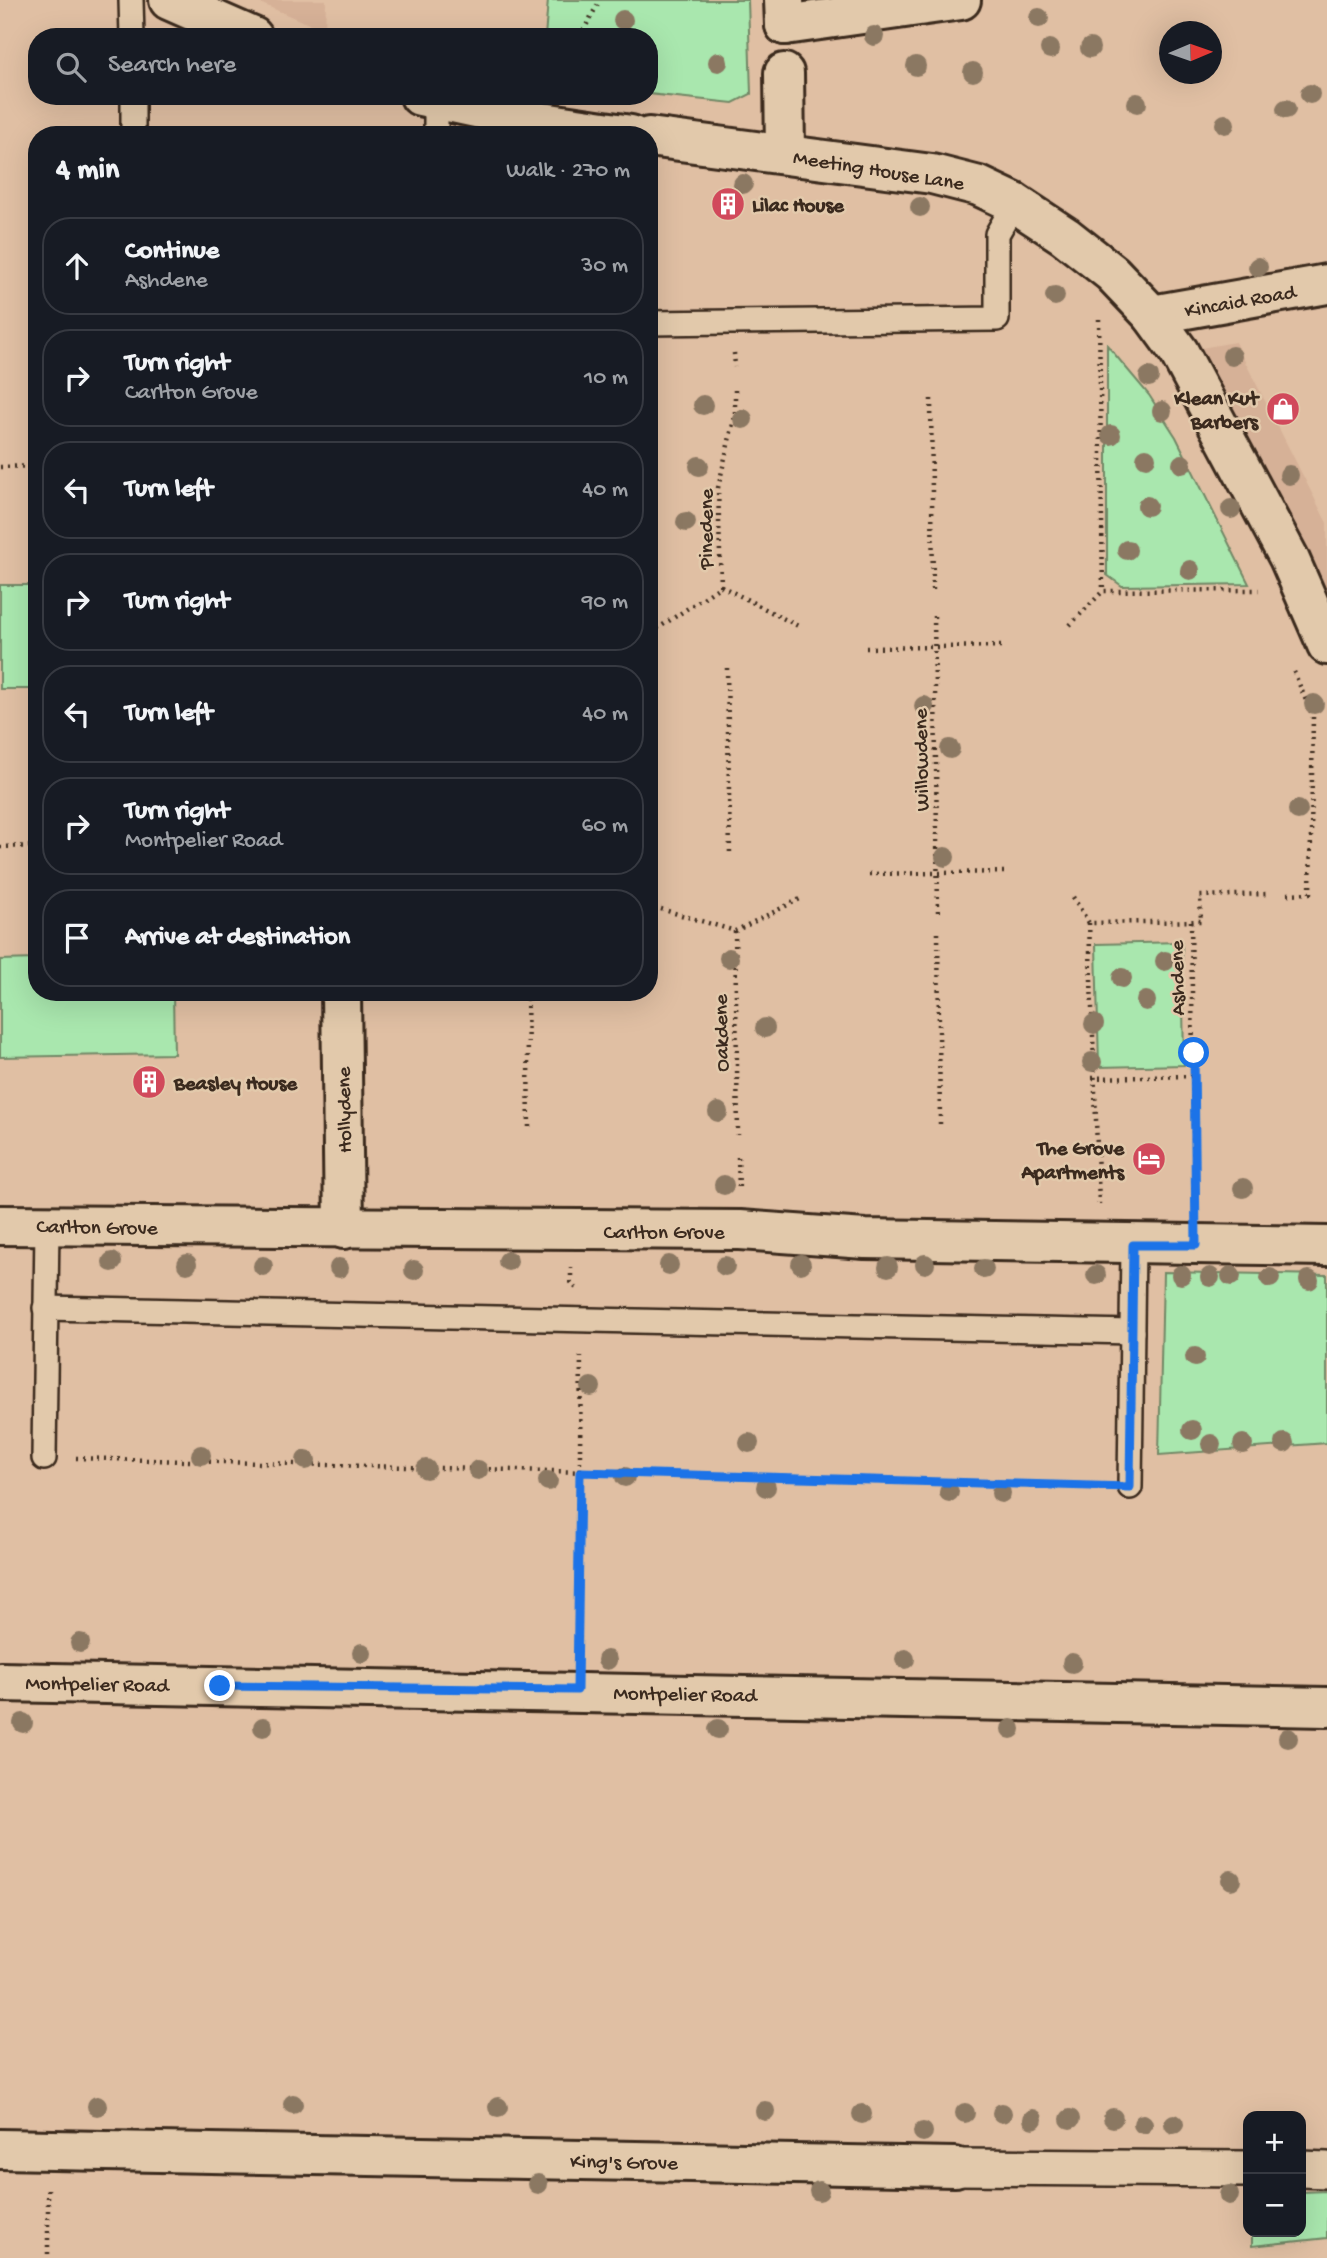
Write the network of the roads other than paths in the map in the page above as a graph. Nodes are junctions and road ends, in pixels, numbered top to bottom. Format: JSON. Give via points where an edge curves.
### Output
{"nodes":[{"id":1,"x":131,"y":0,"type":"edge"},
{"id":2,"x":169,"y":0,"type":"edge"},
{"id":3,"x":961,"y":0,"type":"edge"},
{"id":4,"x":784,"y":12,"type":"edge"},
{"id":5,"x":132,"y":28,"type":"edge"},
{"id":6,"x":233,"y":28,"type":"edge"},
{"id":7,"x":785,"y":73,"type":"dead end"},
{"id":8,"x":133,"y":105,"type":"edge"},
{"id":9,"x":431,"y":111,"type":"edge"},
{"id":10,"x":134,"y":126,"type":"edge"},
{"id":11,"x":557,"y":126,"type":"edge"},
{"id":12,"x":658,"y":138,"type":"edge"},
{"id":13,"x":785,"y":153,"type":"junction"},
{"id":14,"x":1015,"y":203,"type":"junction"},
{"id":15,"x":1327,"y":284,"type":"edge"},
{"id":16,"x":1152,"y":315,"type":"junction"},
{"id":17,"x":658,"y":323,"type":"edge"},
{"id":18,"x":1325,"y":634,"type":"edge"},
{"id":19,"x":341,"y":1001,"type":"edge"},
{"id":20,"x":0,"y":1225,"type":"edge"},
{"id":21,"x":47,"y":1225,"type":"junction"},
{"id":22,"x":344,"y":1229,"type":"junction"},
{"id":23,"x":1116,"y":1244,"type":"junction"},
{"id":24,"x":1327,"y":1246,"type":"edge"},
{"id":25,"x":45,"y":1308,"type":"junction"},
{"id":26,"x":1132,"y":1332,"type":"junction"},
{"id":27,"x":44,"y":1458,"type":"road end"},
{"id":28,"x":1130,"y":1487,"type":"road end"},
{"id":29,"x":0,"y":1682,"type":"edge"},
{"id":30,"x":1327,"y":1707,"type":"edge"},
{"id":31,"x":0,"y":2149,"type":"edge"},
{"id":32,"x":955,"y":2167,"type":"joint"},
{"id":33,"x":1243,"y":2169,"type":"edge"},
{"id":34,"x":1306,"y":2169,"type":"edge"},
{"id":35,"x":1327,"y":2169,"type":"edge"}],
"edges":[{"from":1,"to":5,"type":"lane"},
{"from":2,"to":6,"type":"street"},
{"from":3,"to":4,"type":"street"},
{"from":7,"to":13,"type":"street"},
{"from":8,"to":10,"type":"lane"},
{"from":9,"to":11,"type":"street"},
{"from":12,"to":13,"type":"street","name":"Meeting House Lane"},
{"from":13,"to":14,"type":"street","name":"Meeting House Lane","via":[[932,174],[979,186]]},
{"from":14,"to":16,"type":"street","name":"Meeting House Lane","via":[[1112,272]]},
{"from":14,"to":17,"type":"lane","via":[[997,233],[997,319]]},
{"from":15,"to":16,"type":"street","name":"Kincaid Road"},
{"from":16,"to":18,"type":"street","name":"Meeting House Lane","via":[[1179,352],[1230,443]]},
{"from":19,"to":22,"type":"street","name":"Hollydene"},
{"from":20,"to":21,"type":"street","name":"Carlton Grove"},
{"from":21,"to":22,"type":"street","name":"Carlton Grove"},
{"from":21,"to":25,"type":"lane"},
{"from":22,"to":23,"type":"street","name":"Carlton Grove","via":[[740,1230],[865,1239]]},
{"from":23,"to":24,"type":"street","name":"Carlton Grove"},
{"from":23,"to":26,"type":"lane"},
{"from":25,"to":26,"type":"lane"},
{"from":25,"to":27,"type":"lane"},
{"from":26,"to":28,"type":"lane"},
{"from":29,"to":30,"type":"street","name":"Montpelier Road"},
{"from":31,"to":32,"type":"street","name":"King's Grove"},
{"from":32,"to":33,"type":"street","name":"King's Grove"},
{"from":34,"to":35,"type":"street"}]}
